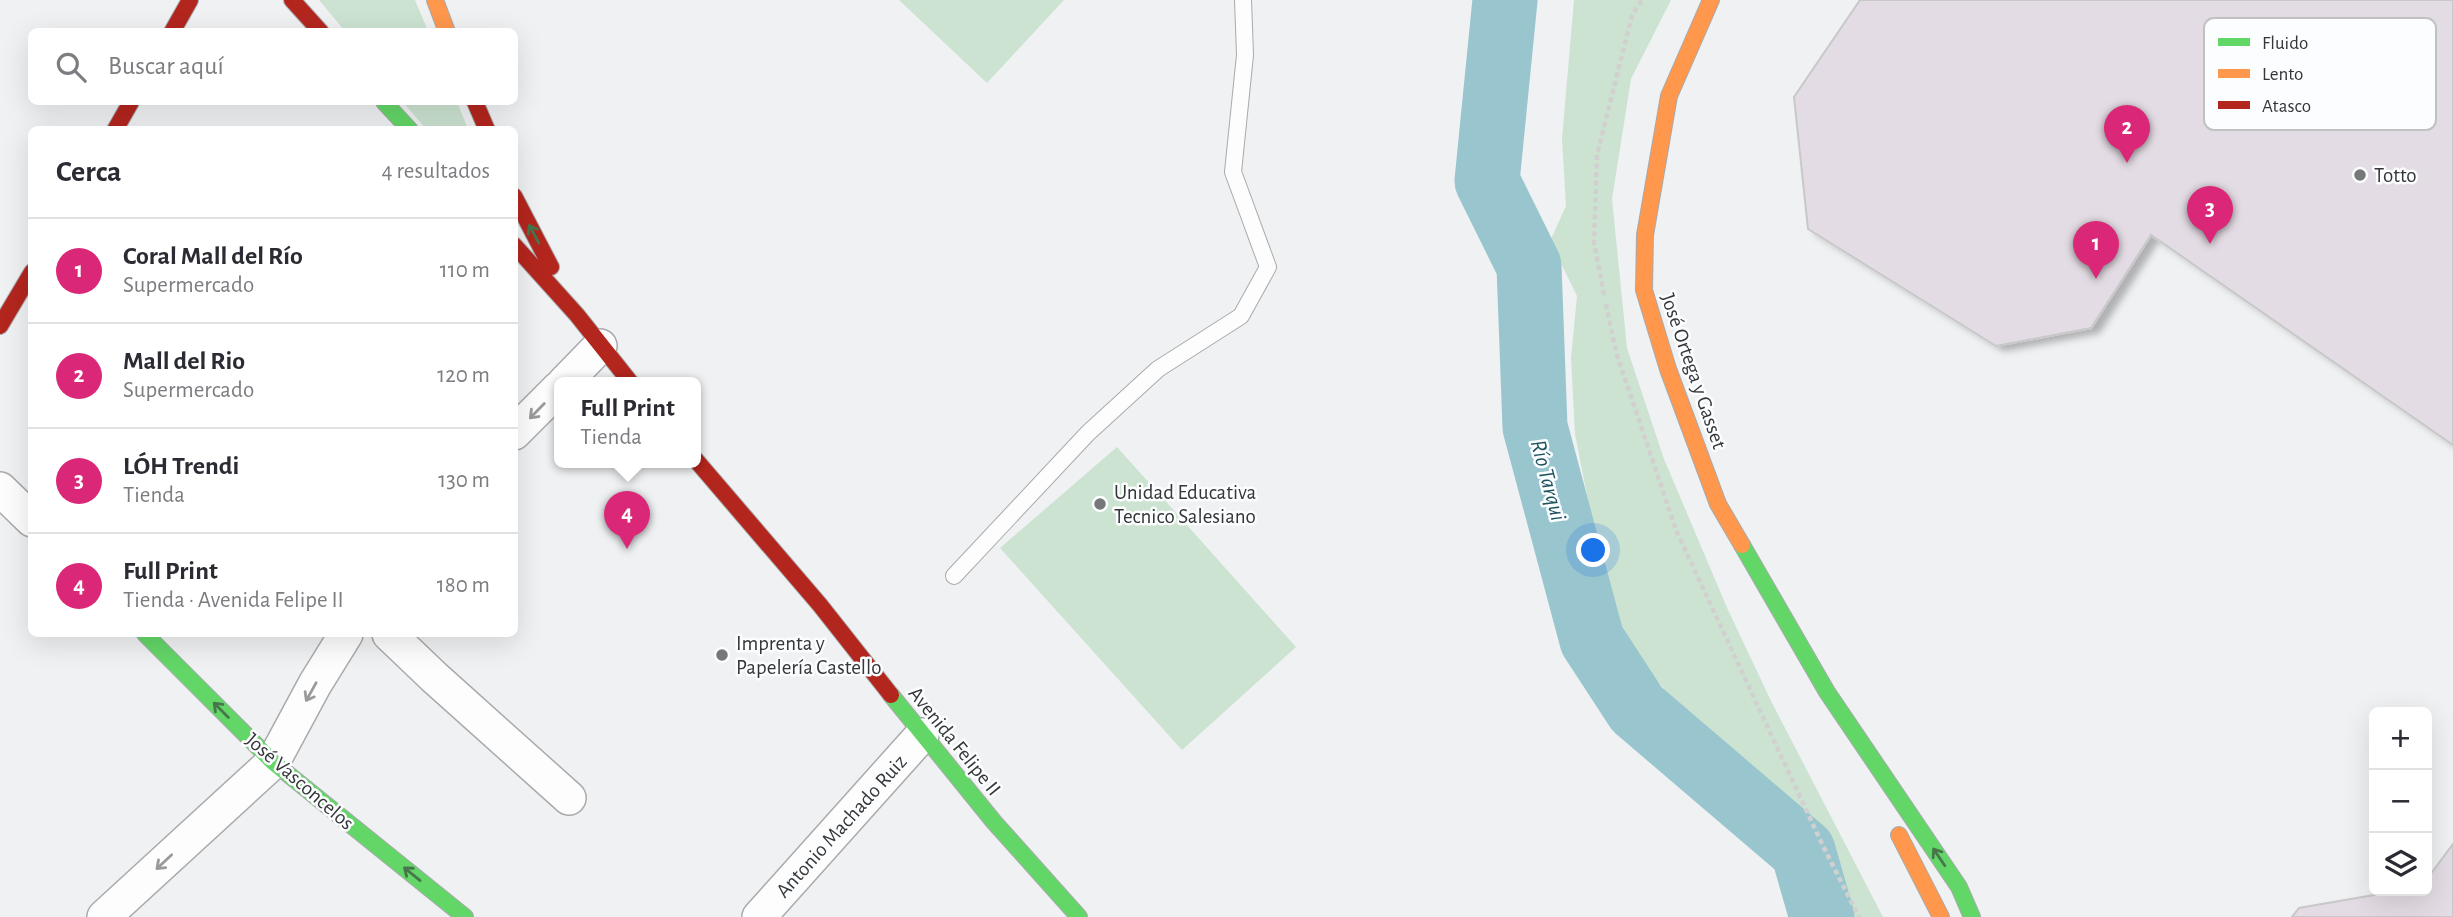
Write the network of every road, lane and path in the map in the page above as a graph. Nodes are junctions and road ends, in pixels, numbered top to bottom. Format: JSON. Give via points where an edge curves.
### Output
{"nodes":[{"id":1,"x":190,"y":0,"type":"edge"},
{"id":2,"x":292,"y":0,"type":"edge"},
{"id":3,"x":435,"y":0,"type":"edge"},
{"id":4,"x":1243,"y":0,"type":"edge"},
{"id":5,"x":1711,"y":0,"type":"edge"},
{"id":6,"x":174,"y":28,"type":"edge"},
{"id":7,"x":317,"y":28,"type":"edge"},
{"id":8,"x":446,"y":28,"type":"edge"},
{"id":9,"x":129,"y":105,"type":"edge"},
{"id":10,"x":387,"y":105,"type":"edge"},
{"id":11,"x":476,"y":105,"type":"edge"},
{"id":12,"x":116,"y":126,"type":"edge"},
{"id":13,"x":406,"y":126,"type":"edge"},
{"id":14,"x":484,"y":126,"type":"edge"},
{"id":15,"x":518,"y":203,"type":"edge"},
{"id":16,"x":518,"y":249,"type":"edge"},
{"id":17,"x":28,"y":279,"type":"edge"},
{"id":18,"x":577,"y":315,"type":"junction"},
{"id":19,"x":0,"y":326,"type":"edge"},
{"id":20,"x":600,"y":346,"type":"junction"},
{"id":21,"x":570,"y":377,"type":"edge"},
{"id":22,"x":626,"y":377,"type":"edge"},
{"id":23,"x":554,"y":393,"type":"edge"},
{"id":24,"x":518,"y":429,"type":"edge"},
{"id":25,"x":701,"y":466,"type":"edge"},
{"id":26,"x":0,"y":489,"type":"edge"},
{"id":27,"x":28,"y":516,"type":"edge"},
{"id":28,"x":954,"y":576,"type":"dead end"},
{"id":29,"x":148,"y":637,"type":"edge"},
{"id":30,"x":344,"y":637,"type":"edge"},
{"id":31,"x":392,"y":637,"type":"edge"},
{"id":32,"x":1827,"y":692,"type":"junction"},
{"id":33,"x":922,"y":736,"type":"junction"},
{"id":34,"x":273,"y":762,"type":"junction"},
{"id":35,"x":1864,"y":774,"type":"dead end"},
{"id":36,"x":569,"y":798,"type":"dead end"},
{"id":37,"x":1886,"y":815,"type":"junction"},
{"id":38,"x":1823,"y":846,"type":"dead end"},
{"id":39,"x":1896,"y":864,"type":"dead end"},
{"id":40,"x":115,"y":914,"type":"edge"},
{"id":41,"x":466,"y":917,"type":"edge"},
{"id":42,"x":759,"y":917,"type":"edge"},
{"id":43,"x":1079,"y":917,"type":"edge"},
{"id":44,"x":1859,"y":917,"type":"edge"},
{"id":45,"x":1941,"y":917,"type":"edge"},
{"id":46,"x":1972,"y":917,"type":"edge"}],
"edges":[{"from":1,"to":6,"type":"street"},
{"from":2,"to":7,"type":"street"},
{"from":3,"to":8,"type":"street"},
{"from":4,"to":28,"type":"lane","via":[[1245,55],[1233,172],[1268,267],[1241,316],[1158,369],[1088,433]]},
{"from":5,"to":32,"type":"street","name":"José Ortega y Gasset","via":[[1669,96],[1646,235],[1644,290],[1718,504]]},
{"from":9,"to":12,"type":"street"},
{"from":10,"to":13,"type":"street"},
{"from":11,"to":14,"type":"street"},
{"from":18,"to":15,"type":"street","one_way":true},
{"from":16,"to":18,"type":"street"},
{"from":17,"to":19,"type":"street"},
{"from":18,"to":20,"type":"street"},
{"from":20,"to":21,"type":"street"},
{"from":20,"to":22,"type":"street"},
{"from":23,"to":24,"type":"street","one_way":true},
{"from":25,"to":33,"type":"street","name":"Avenida Felipe II"},
{"from":26,"to":27,"type":"street"},
{"from":34,"to":29,"type":"street","name":"José Vasconcelos","one_way":true},
{"from":30,"to":34,"type":"street","one_way":true},
{"from":31,"to":36,"type":"street"},
{"from":32,"to":35,"type":"street","name":"José Ortega y Gasset"},
{"from":32,"to":37,"type":"street"},
{"from":46,"to":32,"type":"street","name":"José Ortega y Gasset","one_way":true,"via":[[1959,887]]},
{"from":33,"to":42,"type":"street","name":"Antonio Machado Ruiz"},
{"from":33,"to":43,"type":"street","name":"Avenida Felipe II"},
{"from":34,"to":40,"type":"street","one_way":true},
{"from":41,"to":34,"type":"street","name":"José Vasconcelos","one_way":true},
{"from":37,"to":39,"type":"street"},
{"from":37,"to":45,"type":"street"},
{"from":38,"to":44,"type":"path"}]}
